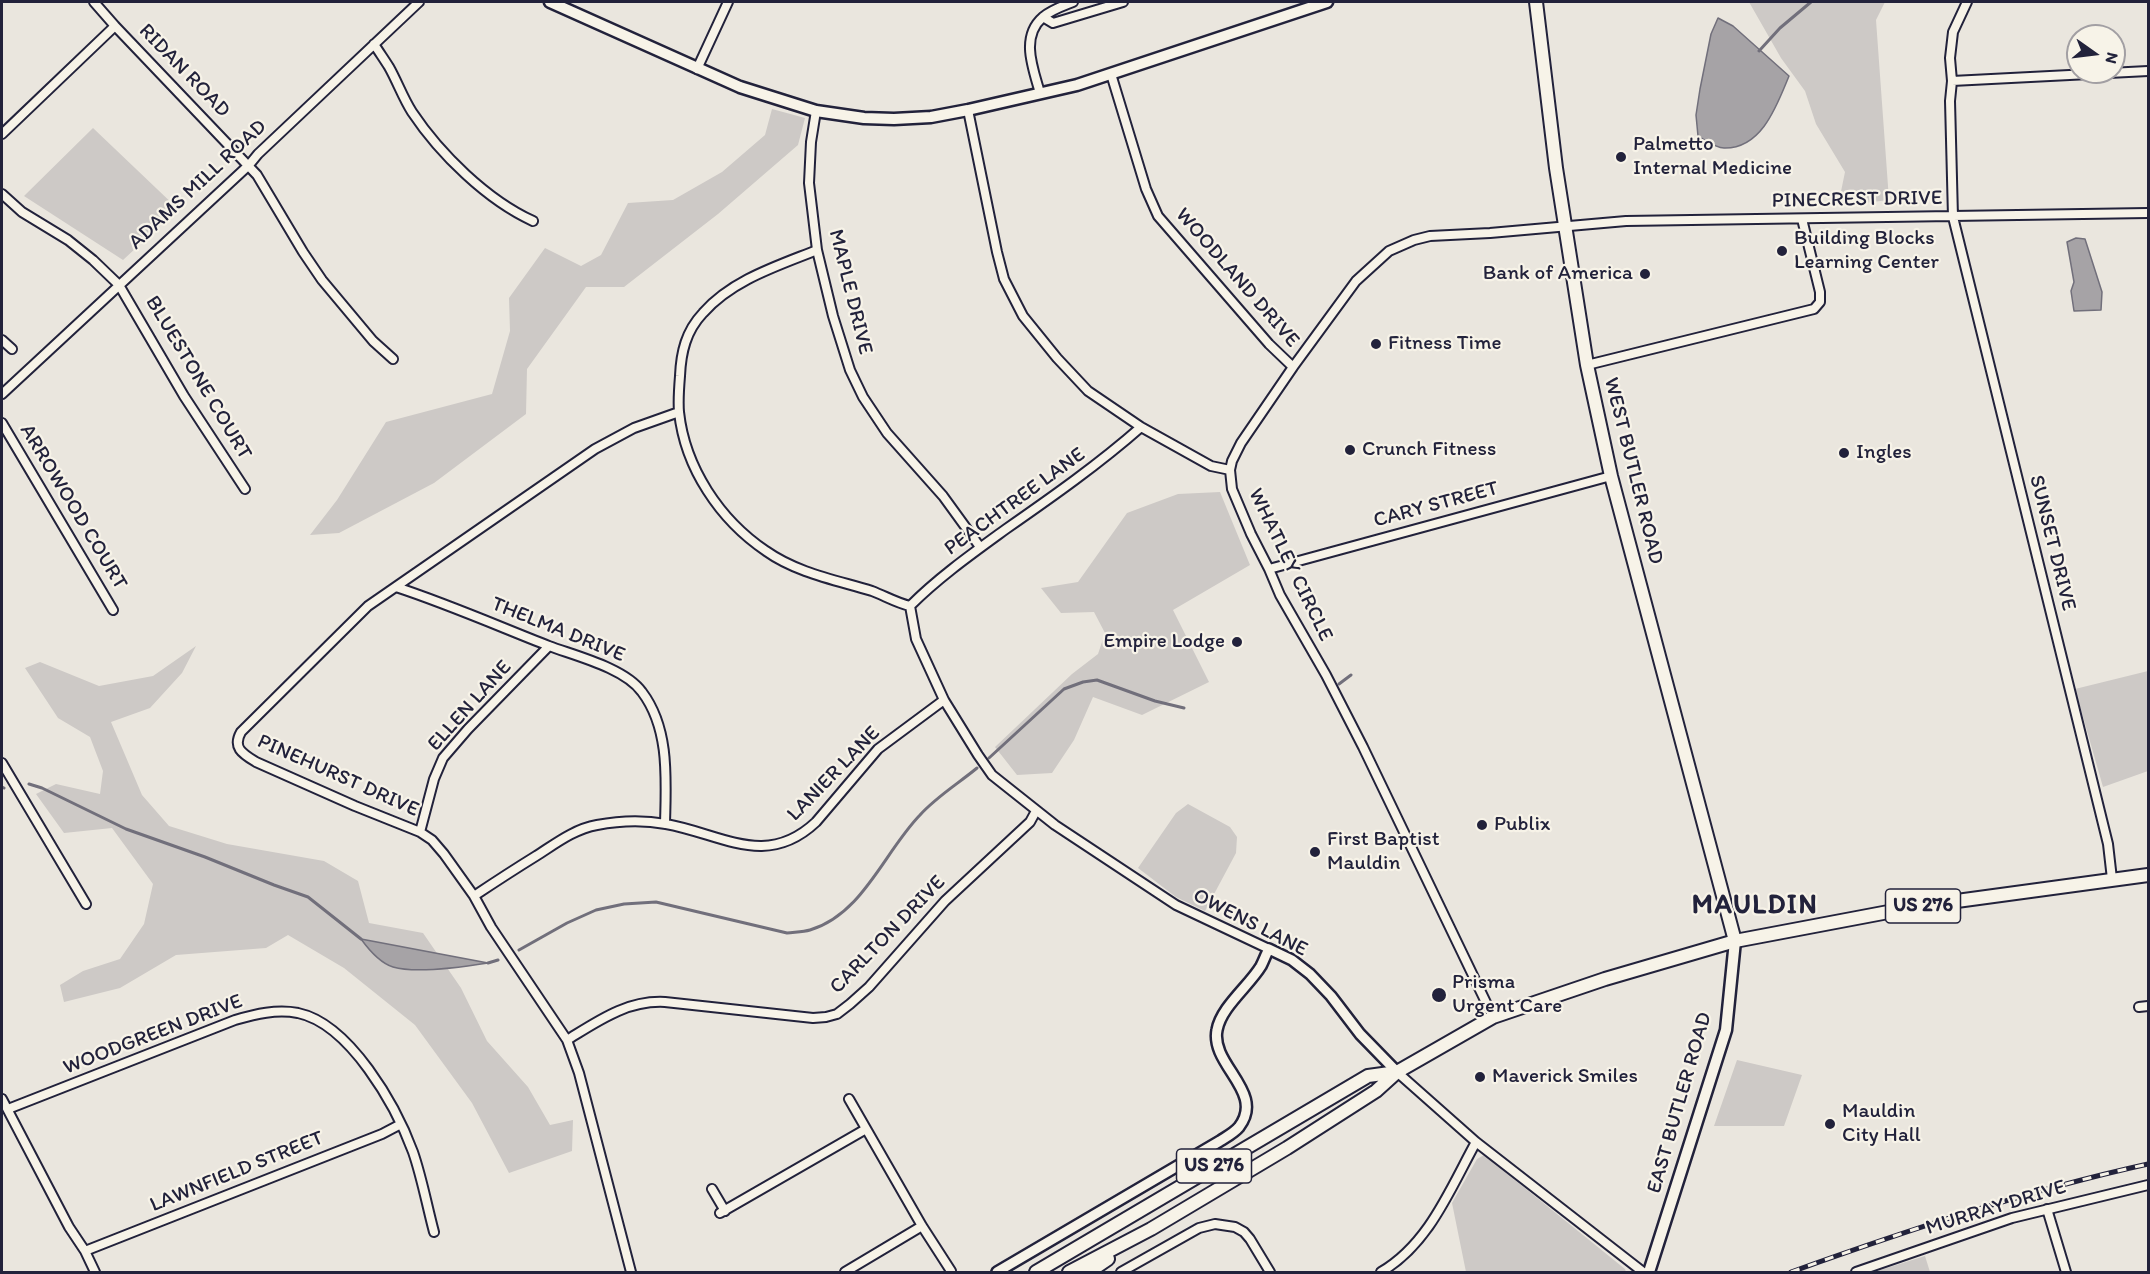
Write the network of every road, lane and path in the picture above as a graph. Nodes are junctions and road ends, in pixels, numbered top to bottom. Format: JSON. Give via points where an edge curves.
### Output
{"nodes":[{"id":1,"x":94,"y":2,"type":"edge"},
{"id":2,"x":419,"y":2,"type":"edge"},
{"id":3,"x":550,"y":2,"type":"edge"},
{"id":4,"x":728,"y":2,"type":"edge"},
{"id":5,"x":1073,"y":2,"type":"edge"},
{"id":6,"x":1123,"y":2,"type":"edge"},
{"id":7,"x":1327,"y":2,"type":"edge"},
{"id":8,"x":1536,"y":2,"type":"edge"},
{"id":9,"x":1967,"y":2,"type":"edge"},
{"id":10,"x":1042,"y":17,"type":"junction"},
{"id":11,"x":115,"y":26,"type":"junction"},
{"id":12,"x":374,"y":44,"type":"junction"},
{"id":13,"x":697,"y":69,"type":"junction"},
{"id":14,"x":2148,"y":71,"type":"edge"},
{"id":15,"x":1111,"y":74,"type":"junction"},
{"id":16,"x":1952,"y":81,"type":"junction"},
{"id":17,"x":1040,"y":93,"type":"junction"},
{"id":18,"x":968,"y":110,"type":"junction"},
{"id":19,"x":816,"y":111,"type":"junction"},
{"id":20,"x":2,"y":134,"type":"edge"},
{"id":21,"x":249,"y":165,"type":"junction"},
{"id":22,"x":2,"y":194,"type":"edge"},
{"id":23,"x":2148,"y":213,"type":"edge"},
{"id":24,"x":1953,"y":217,"type":"junction"},
{"id":25,"x":1802,"y":219,"type":"junction"},
{"id":26,"x":533,"y":221,"type":"dead end"},
{"id":27,"x":1566,"y":225,"type":"junction"},
{"id":28,"x":817,"y":250,"type":"junction"},
{"id":29,"x":119,"y":285,"type":"junction"},
{"id":30,"x":2,"y":340,"type":"edge"},
{"id":31,"x":12,"y":349,"type":"dead end"},
{"id":32,"x":393,"y":359,"type":"dead end"},
{"id":33,"x":1587,"y":365,"type":"junction"},
{"id":34,"x":1293,"y":367,"type":"junction"},
{"id":35,"x":2,"y":394,"type":"edge"},
{"id":36,"x":679,"y":412,"type":"junction"},
{"id":37,"x":2,"y":423,"type":"edge"},
{"id":38,"x":1141,"y":427,"type":"junction"},
{"id":39,"x":1230,"y":470,"type":"junction"},
{"id":40,"x":1611,"y":476,"type":"junction"},
{"id":41,"x":245,"y":489,"type":"dead end"},
{"id":42,"x":980,"y":548,"type":"junction"},
{"id":43,"x":1269,"y":569,"type":"junction"},
{"id":44,"x":396,"y":587,"type":"junction"},
{"id":45,"x":910,"y":606,"type":"junction"},
{"id":46,"x":113,"y":610,"type":"dead end"},
{"id":47,"x":549,"y":646,"type":"junction"},
{"id":48,"x":944,"y":700,"type":"junction"},
{"id":49,"x":2,"y":763,"type":"edge"},
{"id":50,"x":1036,"y":811,"type":"junction"},
{"id":51,"x":665,"y":824,"type":"junction"},
{"id":52,"x":420,"y":832,"type":"junction"},
{"id":53,"x":2148,"y":875,"type":"edge"},
{"id":54,"x":2112,"y":879,"type":"junction"},
{"id":55,"x":474,"y":896,"type":"junction"},
{"id":56,"x":86,"y":904,"type":"dead end"},
{"id":57,"x":1735,"y":941,"type":"junction"},
{"id":58,"x":1269,"y":949,"type":"junction"},
{"id":59,"x":2148,"y":1006,"type":"edge"},
{"id":60,"x":2139,"y":1008,"type":"dead end"},
{"id":61,"x":1493,"y":1017,"type":"junction"},
{"id":62,"x":567,"y":1040,"type":"junction"},
{"id":63,"x":1397,"y":1072,"type":"junction"},
{"id":64,"x":2,"y":1099,"type":"edge"},
{"id":65,"x":849,"y":1099,"type":"dead end"},
{"id":66,"x":8,"y":1109,"type":"junction"},
{"id":67,"x":401,"y":1124,"type":"junction"},
{"id":68,"x":866,"y":1129,"type":"junction"},
{"id":69,"x":1476,"y":1142,"type":"junction"},
{"id":70,"x":2148,"y":1185,"type":"edge"},
{"id":71,"x":712,"y":1189,"type":"dead end"},
{"id":72,"x":2048,"y":1209,"type":"junction"},
{"id":73,"x":922,"y":1226,"type":"junction"},
{"id":74,"x":1151,"y":1229,"type":"junction"},
{"id":75,"x":434,"y":1232,"type":"dead end"},
{"id":76,"x":86,"y":1251,"type":"junction"},
{"id":77,"x":860,"y":1263,"type":"junction"},
{"id":78,"x":951,"y":1271,"type":"dead end"},
{"id":79,"x":95,"y":1272,"type":"edge"},
{"id":80,"x":631,"y":1272,"type":"edge"},
{"id":81,"x":845,"y":1272,"type":"edge"},
{"id":82,"x":866,"y":1272,"type":"edge"},
{"id":83,"x":997,"y":1272,"type":"edge"},
{"id":84,"x":1036,"y":1272,"type":"edge"},
{"id":85,"x":1070,"y":1272,"type":"edge"},
{"id":86,"x":1089,"y":1272,"type":"edge"},
{"id":87,"x":1121,"y":1272,"type":"edge"},
{"id":88,"x":1270,"y":1272,"type":"edge"},
{"id":89,"x":1381,"y":1272,"type":"edge"},
{"id":90,"x":1643,"y":1272,"type":"edge"},
{"id":91,"x":1649,"y":1272,"type":"edge"},
{"id":92,"x":1856,"y":1272,"type":"edge"},
{"id":93,"x":2066,"y":1272,"type":"edge"}],
"edges":[{"from":1,"to":11,"type":"street","name":"RIDAN ROAD"},
{"from":2,"to":12,"type":"street","name":"ADAMS MILL ROAD"},
{"from":3,"to":13,"type":"main road"},
{"from":4,"to":13,"type":"street"},
{"from":5,"to":10,"type":"street"},
{"from":6,"to":10,"type":"street","via":[[1053,23]]},
{"from":7,"to":15,"type":"main road"},
{"from":8,"to":27,"type":"main road","name":"WEST BUTLER ROAD"},
{"from":9,"to":16,"type":"street","name":"SUNSET DRIVE","via":[[1951,40]]},
{"from":10,"to":17,"type":"street","via":[[1030,35],[1029,49]]},
{"from":11,"to":20,"type":"street"},
{"from":11,"to":21,"type":"street","name":"RIDAN ROAD"},
{"from":12,"to":21,"type":"street","name":"ADAMS MILL ROAD"},
{"from":12,"to":26,"type":"street","via":[[410,109],[438,147],[504,205]]},
{"from":13,"to":19,"type":"main road"},
{"from":14,"to":16,"type":"street"},
{"from":15,"to":17,"type":"main road"},
{"from":15,"to":34,"type":"street","name":"WOODLAND DRIVE","via":[[1158,216]]},
{"from":16,"to":24,"type":"street","name":"SUNSET DRIVE"},
{"from":17,"to":18,"type":"main road"},
{"from":18,"to":19,"type":"main road","via":[[894,119]]},
{"from":18,"to":38,"type":"street","via":[[997,252],[1014,302],[1073,377]]},
{"from":19,"to":28,"type":"street","name":"MAPLE DRIVE","via":[[809,183]]},
{"from":21,"to":29,"type":"street","name":"ADAMS MILL ROAD"},
{"from":21,"to":32,"type":"street","name":"RIDAN ROAD","via":[[322,280]]},
{"from":22,"to":29,"type":"street","name":"BLUESTONE COURT","via":[[22,212],[76,246]]},
{"from":23,"to":24,"type":"street","name":"PINECREST DRIVE"},
{"from":24,"to":25,"type":"street","name":"PINECREST DRIVE"},
{"from":24,"to":54,"type":"street","name":"SUNSET DRIVE","via":[[2109,844]]},
{"from":25,"to":27,"type":"street","name":"PINECREST DRIVE"},
{"from":25,"to":33,"type":"street","via":[[1820,292],[1820,302],[1814,309]]},
{"from":27,"to":33,"type":"main road","name":"WEST BUTLER ROAD"},
{"from":27,"to":34,"type":"street","name":"WHATLEY CIRCLE","via":[[1430,236],[1398,246],[1356,281]]},
{"from":28,"to":36,"type":"street","via":[[740,283],[701,315],[683,349]]},
{"from":28,"to":42,"type":"street","name":"MAPLE DRIVE","via":[[840,342],[863,397],[887,433],[943,496]]},
{"from":29,"to":35,"type":"street","name":"ADAMS MILL ROAD"},
{"from":29,"to":41,"type":"street","name":"BLUESTONE COURT","via":[[184,396]]},
{"from":30,"to":31,"type":"street"},
{"from":33,"to":40,"type":"main road","name":"WEST BUTLER ROAD"},
{"from":34,"to":39,"type":"street","name":"WHATLEY CIRCLE","via":[[1241,443]]},
{"from":36,"to":44,"type":"street","name":"PINEHURST DRIVE","via":[[634,428],[596,449]]},
{"from":36,"to":45,"type":"street","via":[[693,462],[706,489],[728,519],[754,543],[793,567]]},
{"from":37,"to":46,"type":"street","name":"ARROWOOD COURT"},
{"from":38,"to":39,"type":"street","via":[[1210,466]]},
{"from":38,"to":42,"type":"street","name":"PEACHTREE LANE","via":[[1111,454]]},
{"from":39,"to":43,"type":"street","name":"WHATLEY CIRCLE","via":[[1239,507]]},
{"from":40,"to":43,"type":"street","name":"CARY STREET"},
{"from":40,"to":57,"type":"main road","name":"WEST BUTLER ROAD"},
{"from":42,"to":45,"type":"street","name":"PEACHTREE LANE"},
{"from":43,"to":61,"type":"street","name":"WHATLEY CIRCLE","via":[[1363,747]]},
{"from":44,"to":47,"type":"street","name":"THELMA DRIVE"},
{"from":44,"to":52,"type":"street","name":"PINEHURST DRIVE","via":[[348,625],[241,732],[237,744],[243,754],[256,762]]},
{"from":45,"to":48,"type":"street","name":"OWENS LANE","via":[[920,650]]},
{"from":47,"to":51,"type":"street","name":"THELMA DRIVE","via":[[624,676],[644,694],[664,747]]},
{"from":47,"to":52,"type":"street","name":"ELLEN LANE","via":[[443,758]]},
{"from":48,"to":50,"type":"street","name":"OWENS LANE","via":[[993,775]]},
{"from":48,"to":51,"type":"street","name":"LANIER LANE","via":[[878,749],[816,822],[787,843],[753,846]]},
{"from":49,"to":56,"type":"street"},
{"from":50,"to":58,"type":"street","name":"OWENS LANE","via":[[1176,905]]},
{"from":50,"to":62,"type":"street","name":"CARLTON DRIVE","via":[[1030,822],[945,901],[869,987],[837,1014],[813,1017],[648,1002],[613,1012]]},
{"from":51,"to":55,"type":"street","name":"LANIER LANE","via":[[610,823],[582,829]]},
{"from":52,"to":55,"type":"street","name":"PINEHURST DRIVE","via":[[437,845]]},
{"from":53,"to":54,"type":"main road","number":"US 276"},
{"from":54,"to":57,"type":"main road","number":"US 276","via":[[1912,907]]},
{"from":55,"to":62,"type":"street","name":"PINEHURST DRIVE"},
{"from":57,"to":61,"type":"main road","number":"US 276"},
{"from":57,"to":91,"type":"main road","name":"EAST BUTLER ROAD","via":[[1726,1030]]},
{"from":58,"to":63,"type":"street","name":"OWENS LANE","via":[[1310,974]]},
{"from":58,"to":83,"type":"street","via":[[1217,1029],[1218,1047],[1247,1105],[1238,1128]]},
{"from":59,"to":60,"type":"street"},
{"from":61,"to":63,"type":"main road","number":"US 276"},
{"from":62,"to":80,"type":"street","name":"PINEHURST DRIVE"},
{"from":63,"to":69,"type":"street","name":"OWENS LANE"},
{"from":63,"to":74,"type":"main road","number":"US 276","via":[[1376,1091],[1287,1148]]},
{"from":63,"to":84,"type":"main road","number":"US 276","via":[[1368,1076]]},
{"from":64,"to":66,"type":"street"},
{"from":65,"to":68,"type":"street"},
{"from":66,"to":67,"type":"street","name":"WOODGREEN DRIVE","via":[[235,1020],[283,1011],[314,1018],[342,1037],[386,1095]]},
{"from":66,"to":76,"type":"street","via":[[69,1227]]},
{"from":67,"to":75,"type":"street","name":"WOODGREEN DRIVE"},
{"from":67,"to":76,"type":"street","name":"LAWNFIELD STREET"},
{"from":68,"to":71,"type":"street","via":[[722,1212]]},
{"from":68,"to":73,"type":"street"},
{"from":69,"to":89,"type":"street","via":[[1419,1241],[1401,1260]]},
{"from":69,"to":90,"type":"street","name":"OWENS LANE"},
{"from":70,"to":72,"type":"street","name":"MURRAY DRIVE"},
{"from":72,"to":92,"type":"street","name":"MURRAY DRIVE"},
{"from":72,"to":93,"type":"street"},
{"from":73,"to":77,"type":"street"},
{"from":73,"to":78,"type":"street"},
{"from":74,"to":85,"type":"main road"},
{"from":74,"to":86,"type":"main road","number":"US 276"},
{"from":76,"to":79,"type":"street"},
{"from":77,"to":81,"type":"street"},
{"from":77,"to":82,"type":"street"},
{"from":87,"to":88,"type":"street","via":[[1198,1228],[1215,1224],[1235,1227],[1244,1233]]}]}
